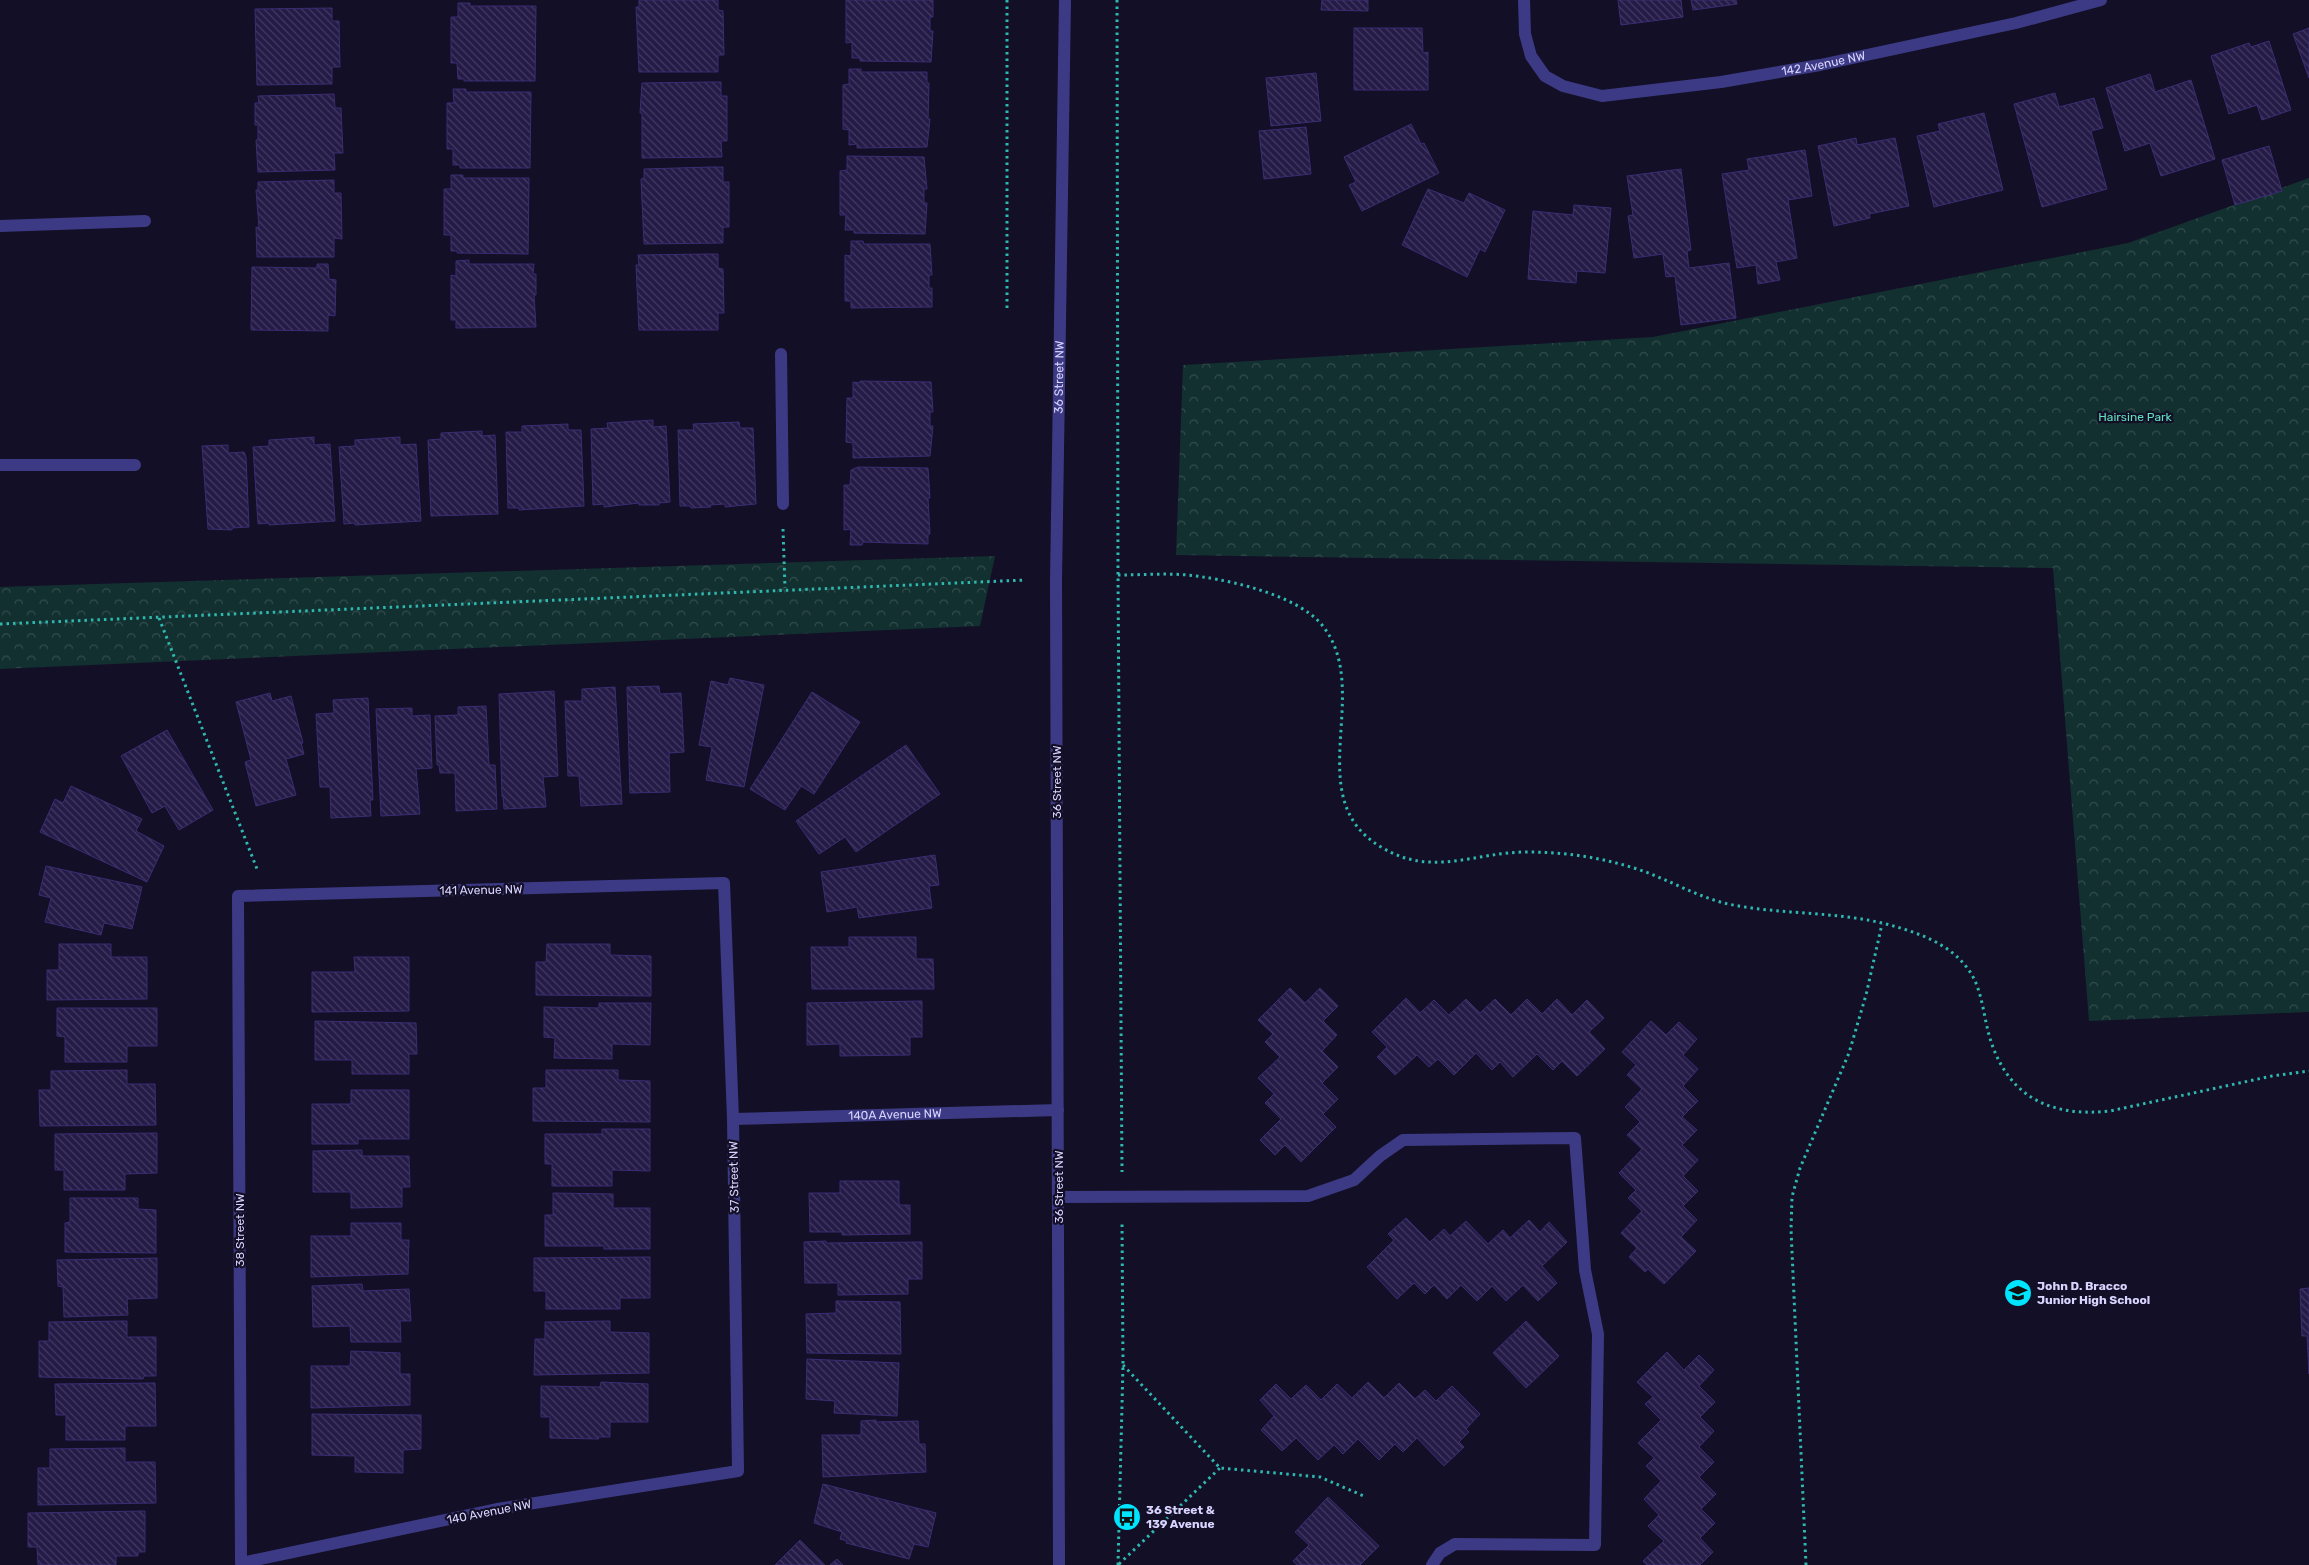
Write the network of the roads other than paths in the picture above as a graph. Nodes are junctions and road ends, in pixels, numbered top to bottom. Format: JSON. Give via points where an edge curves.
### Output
{"nodes":[{"id":1,"x":1065,"y":0,"type":"edge"},
{"id":2,"x":1524,"y":0,"type":"edge"},
{"id":3,"x":2101,"y":0,"type":"edge"},
{"id":4,"x":145,"y":221,"type":"dead end"},
{"id":5,"x":0,"y":226,"type":"edge"},
{"id":6,"x":781,"y":354,"type":"dead end"},
{"id":7,"x":0,"y":465,"type":"edge"},
{"id":8,"x":135,"y":465,"type":"dead end"},
{"id":9,"x":783,"y":504,"type":"road end"},
{"id":10,"x":724,"y":884,"type":"joint"},
{"id":11,"x":238,"y":896,"type":"joint"},
{"id":12,"x":1058,"y":1110,"type":"junction"},
{"id":13,"x":733,"y":1119,"type":"junction"},
{"id":14,"x":1059,"y":1197,"type":"junction"},
{"id":15,"x":738,"y":1471,"type":"joint"},
{"id":16,"x":241,"y":1563,"type":"joint"},
{"id":17,"x":1059,"y":1565,"type":"edge"},
{"id":18,"x":1432,"y":1565,"type":"edge"}],
"edges":[{"from":1,"to":12,"type":"street","name":"36 Street NW","via":[[1056,570]]},
{"from":2,"to":3,"type":"street","name":"142 Avenue NW","via":[[1525,34],[1531,56],[1545,76],[1563,86],[1602,96],[1820,65],[2016,23]]},
{"from":4,"to":5,"type":"street"},
{"from":6,"to":9,"type":"street"},
{"from":7,"to":8,"type":"street"},
{"from":10,"to":11,"type":"street","name":"141 Avenue NW"},
{"from":10,"to":13,"type":"street","name":"37 Street NW"},
{"from":11,"to":16,"type":"street","name":"38 Street NW"},
{"from":12,"to":13,"type":"street","name":"140A Avenue NW"},
{"from":12,"to":14,"type":"street","name":"36 Street NW"},
{"from":13,"to":15,"type":"street","name":"37 Street NW"},
{"from":14,"to":17,"type":"street","name":"36 Street NW"},
{"from":14,"to":18,"type":"street","via":[[1308,1196],[1354,1180],[1403,1140],[1574,1138],[1585,1270],[1598,1334],[1595,1545],[1455,1544],[1440,1553]]},
{"from":15,"to":16,"type":"street","name":"140 Avenue NW","via":[[497,1509]]}]}
